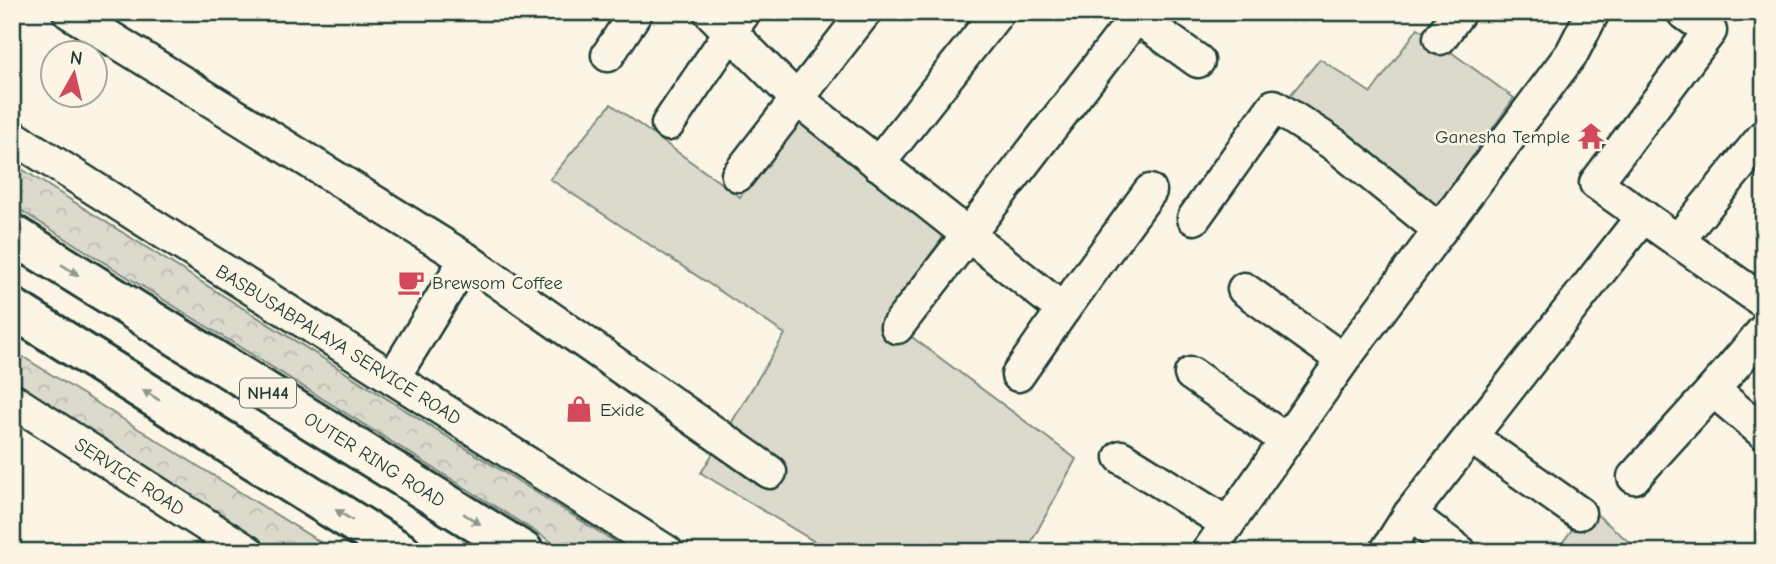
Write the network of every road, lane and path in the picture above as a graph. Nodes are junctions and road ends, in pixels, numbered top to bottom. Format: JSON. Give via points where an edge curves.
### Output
{"nodes":[{"id":1,"x":69,"y":12,"type":"edge"},
{"id":2,"x":636,"y":12,"type":"edge"},
{"id":3,"x":865,"y":12,"type":"edge"},
{"id":4,"x":998,"y":12,"type":"edge"},
{"id":5,"x":1459,"y":12,"type":"edge"},
{"id":6,"x":1593,"y":12,"type":"edge"},
{"id":7,"x":1683,"y":12,"type":"edge"},
{"id":8,"x":1138,"y":15,"type":"edge"},
{"id":9,"x":728,"y":18,"type":"edge"},
{"id":10,"x":1716,"y":22,"type":"edge"},
{"id":11,"x":1440,"y":38,"type":"dead end"},
{"id":12,"x":608,"y":55,"type":"dead end"},
{"id":13,"x":1198,"y":61,"type":"dead end"},
{"id":14,"x":797,"y":99,"type":"junction"},
{"id":15,"x":668,"y":124,"type":"dead end"},
{"id":16,"x":12,"y":136,"type":"edge"},
{"id":17,"x":1764,"y":136,"type":"edge"},
{"id":18,"x":878,"y":164,"type":"junction"},
{"id":19,"x":738,"y":175,"type":"dead end"},
{"id":20,"x":1150,"y":191,"type":"dead end"},
{"id":21,"x":1643,"y":216,"type":"junction"},
{"id":22,"x":1194,"y":218,"type":"dead end"},
{"id":23,"x":1440,"y":230,"type":"junction"},
{"id":24,"x":12,"y":234,"type":"edge"},
{"id":25,"x":969,"y":236,"type":"junction"},
{"id":26,"x":1678,"y":240,"type":"junction"},
{"id":27,"x":466,"y":259,"type":"junction"},
{"id":28,"x":1244,"y":289,"type":"dead end"},
{"id":29,"x":1764,"y":302,"type":"edge"},
{"id":30,"x":12,"y":309,"type":"edge"},
{"id":31,"x":1063,"y":310,"type":"junction"},
{"id":32,"x":897,"y":327,"type":"dead end"},
{"id":33,"x":1764,"y":330,"type":"edge"},
{"id":34,"x":1343,"y":360,"type":"junction"},
{"id":35,"x":1191,"y":374,"type":"dead end"},
{"id":36,"x":1018,"y":375,"type":"dead end"},
{"id":37,"x":393,"y":378,"type":"junction"},
{"id":38,"x":1713,"y":390,"type":"junction"},
{"id":39,"x":12,"y":400,"type":"edge"},
{"id":40,"x":1764,"y":433,"type":"edge"},
{"id":41,"x":1471,"y":437,"type":"junction"},
{"id":42,"x":1286,"y":440,"type":"junction"},
{"id":43,"x":1121,"y":457,"type":"dead end"},
{"id":44,"x":770,"y":472,"type":"dead end"},
{"id":45,"x":1634,"y":477,"type":"dead end"},
{"id":46,"x":1579,"y":513,"type":"dead end"},
{"id":47,"x":1410,"y":514,"type":"junction"},
{"id":48,"x":1228,"y":524,"type":"junction"},
{"id":49,"x":248,"y":552,"type":"edge"},
{"id":50,"x":401,"y":552,"type":"edge"},
{"id":51,"x":524,"y":552,"type":"edge"},
{"id":52,"x":667,"y":552,"type":"edge"},
{"id":53,"x":1208,"y":552,"type":"edge"},
{"id":54,"x":1386,"y":552,"type":"edge"},
{"id":55,"x":1460,"y":552,"type":"edge"}],
"edges":[{"from":1,"to":27,"type":"street"},
{"from":2,"to":12,"type":"street"},
{"from":3,"to":14,"type":"street"},
{"from":4,"to":18,"type":"street"},
{"from":5,"to":11,"type":"street"},
{"from":6,"to":23,"type":"street","via":[[1572,53]]},
{"from":7,"to":10,"type":"street"},
{"from":8,"to":13,"type":"street"},
{"from":8,"to":25,"type":"street"},
{"from":9,"to":14,"type":"street"},
{"from":9,"to":15,"type":"street"},
{"from":10,"to":21,"type":"street","via":[[1596,183]]},
{"from":14,"to":18,"type":"street"},
{"from":14,"to":19,"type":"street"},
{"from":16,"to":37,"type":"street","name":"BASBUSABPALAYA SERVICE ROAD"},
{"from":17,"to":26,"type":"street"},
{"from":18,"to":25,"type":"street"},
{"from":20,"to":31,"type":"street"},
{"from":21,"to":26,"type":"street"},
{"from":21,"to":41,"type":"street"},
{"from":22,"to":23,"type":"street","via":[[1274,106],[1335,145]]},
{"from":23,"to":34,"type":"street"},
{"from":24,"to":51,"type":"highway","name":"OUTER RING ROAD","number":"NH44","one_way":true},
{"from":25,"to":31,"type":"street"},
{"from":25,"to":32,"type":"street"},
{"from":26,"to":29,"type":"street"},
{"from":27,"to":37,"type":"street"},
{"from":27,"to":44,"type":"street"},
{"from":28,"to":34,"type":"street"},
{"from":50,"to":30,"type":"highway","one_way":true},
{"from":31,"to":36,"type":"street"},
{"from":33,"to":38,"type":"street"},
{"from":34,"to":42,"type":"street"},
{"from":35,"to":42,"type":"street"},
{"from":37,"to":52,"type":"street","name":"BASBUSABPALAYA SERVICE ROAD"},
{"from":38,"to":40,"type":"street"},
{"from":38,"to":45,"type":"street"},
{"from":39,"to":49,"type":"street","name":"SERVICE ROAD"},
{"from":41,"to":46,"type":"street"},
{"from":41,"to":47,"type":"street"},
{"from":42,"to":48,"type":"street"},
{"from":43,"to":48,"type":"street"},
{"from":47,"to":54,"type":"street"},
{"from":47,"to":55,"type":"street"},
{"from":48,"to":53,"type":"street"}]}
